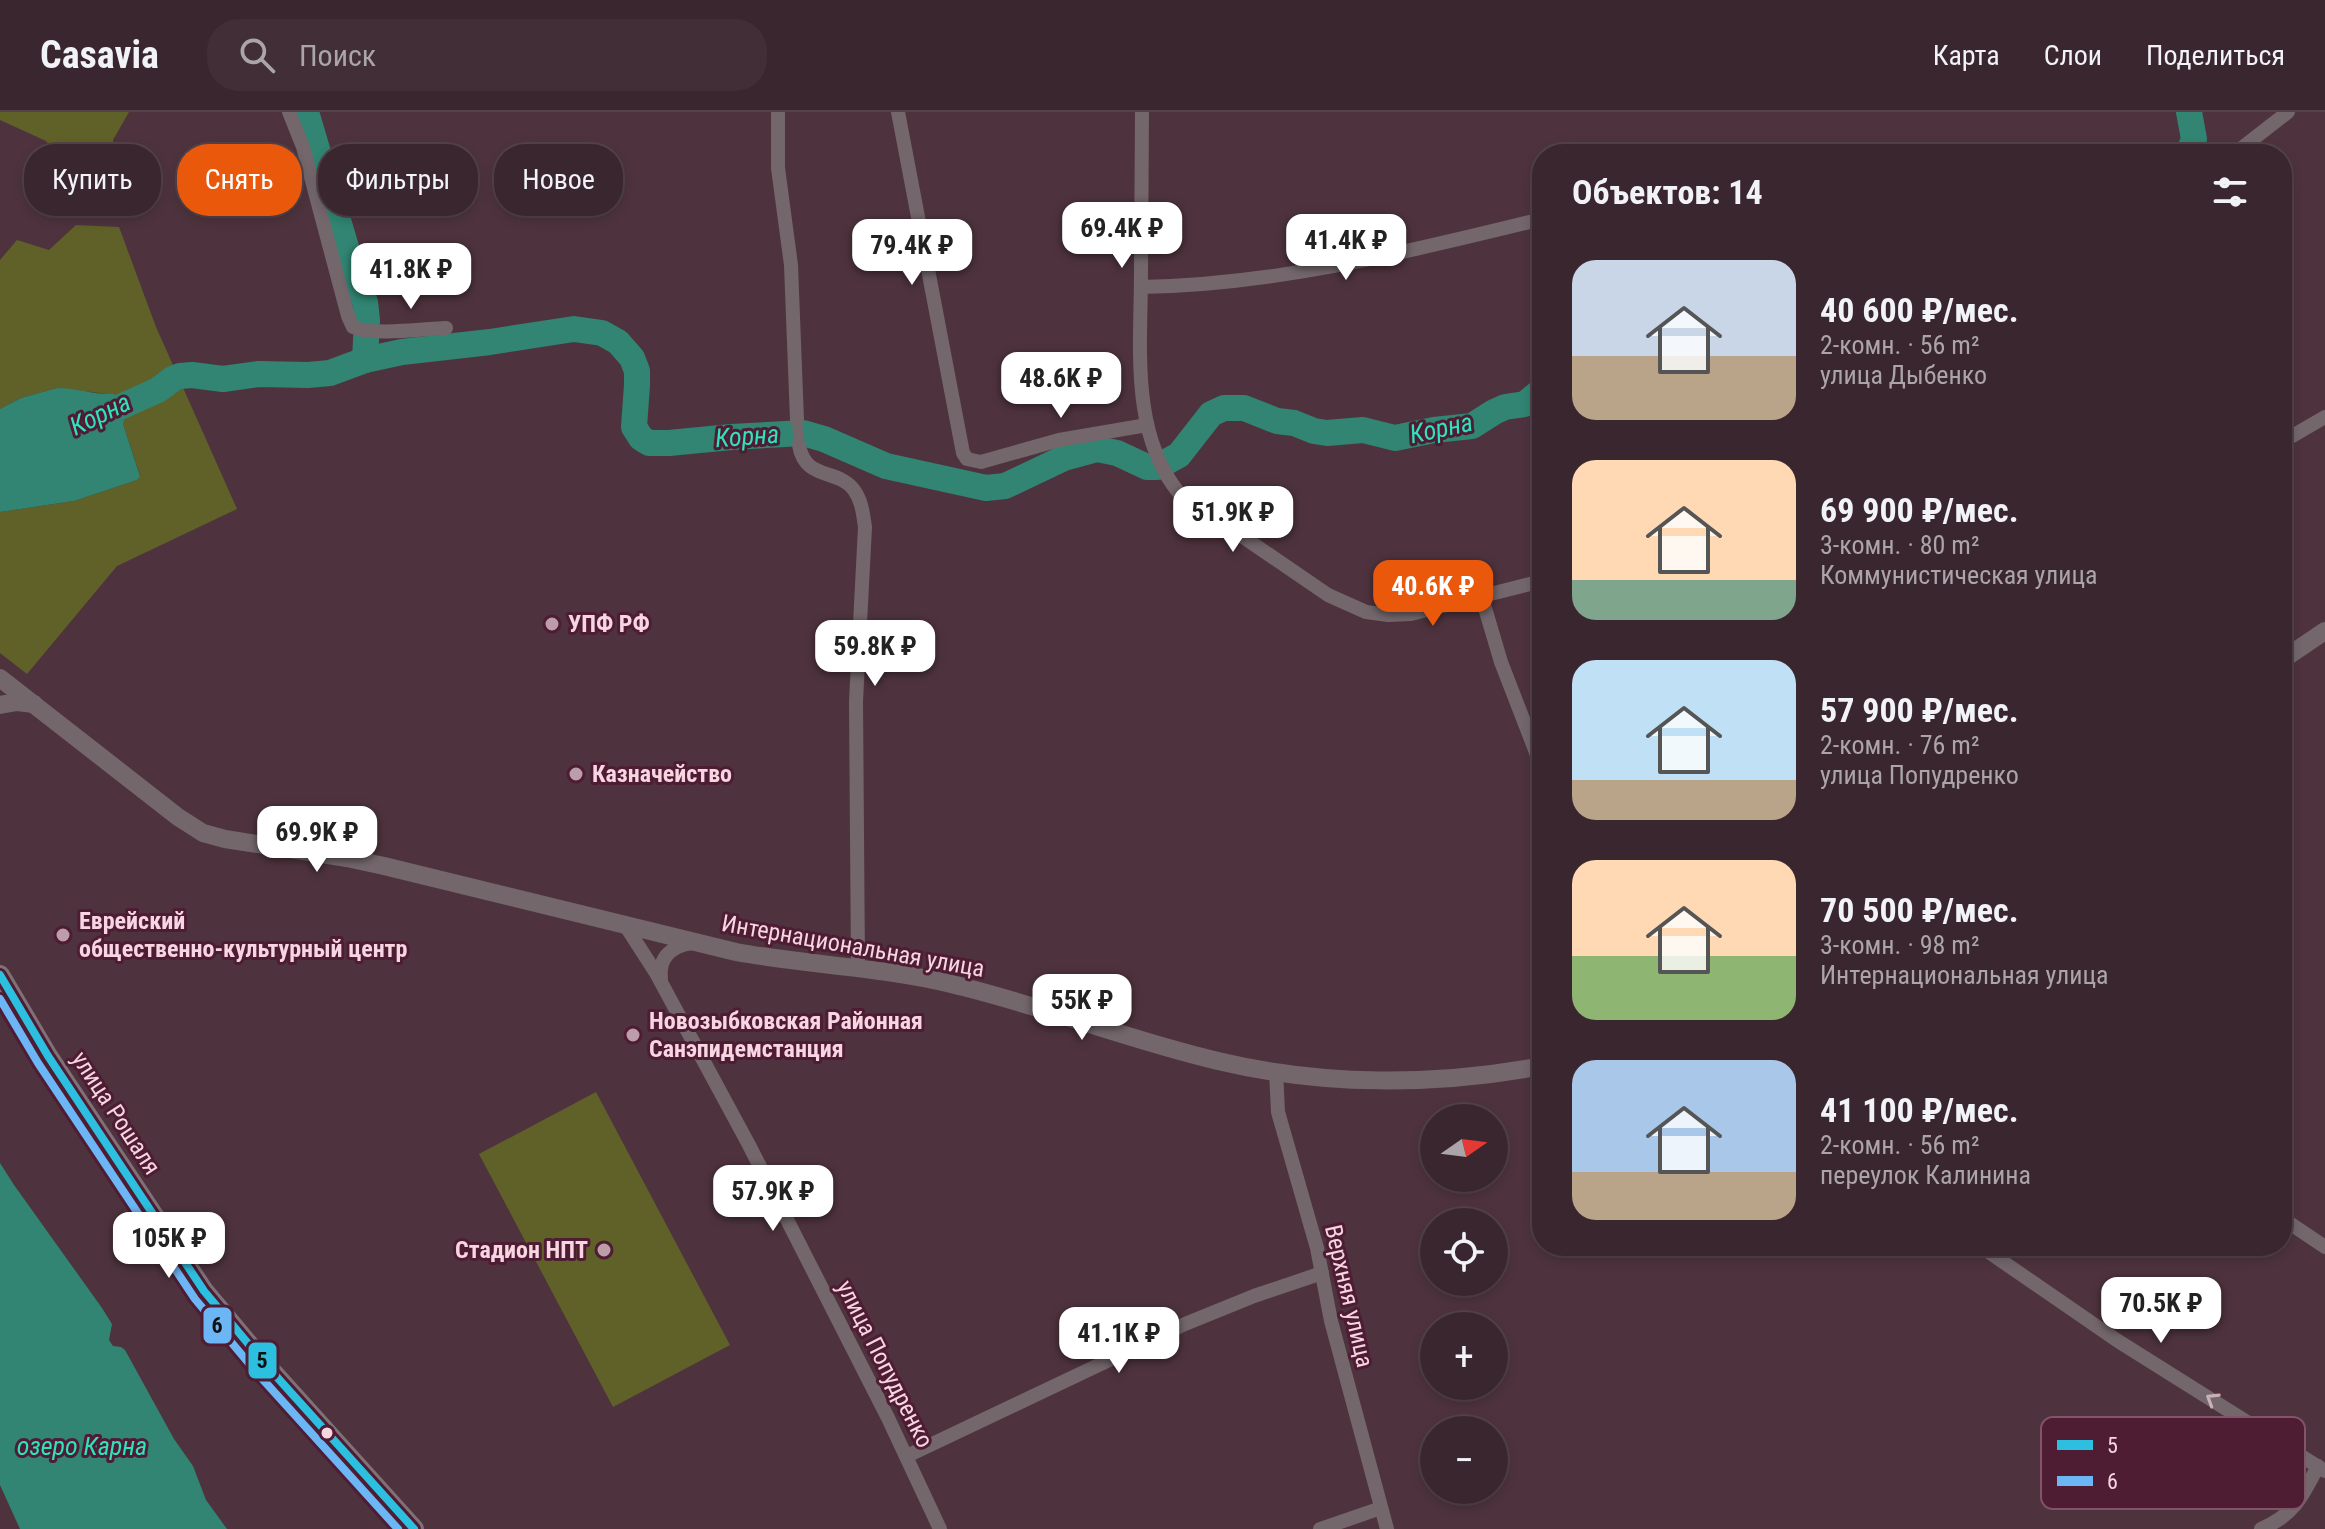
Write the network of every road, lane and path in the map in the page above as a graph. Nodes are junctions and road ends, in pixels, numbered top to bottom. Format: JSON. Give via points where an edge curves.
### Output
{"nodes":[{"id":1,"x":289,"y":112,"type":"edge"},
{"id":2,"x":778,"y":112,"type":"edge"},
{"id":3,"x":898,"y":112,"type":"edge"},
{"id":4,"x":1142,"y":112,"type":"edge"},
{"id":5,"x":2288,"y":112,"type":"edge"},
{"id":6,"x":2247,"y":144,"type":"edge"},
{"id":7,"x":1532,"y":221,"type":"edge"},
{"id":8,"x":1141,"y":287,"type":"junction"},
{"id":9,"x":446,"y":328,"type":"dead end"},
{"id":10,"x":2325,"y":417,"type":"edge"},
{"id":11,"x":797,"y":422,"type":"joint"},
{"id":12,"x":1147,"y":425,"type":"junction"},
{"id":13,"x":2292,"y":436,"type":"edge"},
{"id":14,"x":799,"y":445,"type":"joint"},
{"id":15,"x":1532,"y":584,"type":"edge"},
{"id":16,"x":1482,"y":598,"type":"junction"},
{"id":17,"x":2325,"y":631,"type":"edge"},
{"id":18,"x":2292,"y":653,"type":"edge"},
{"id":19,"x":0,"y":678,"type":"edge"},
{"id":20,"x":34,"y":704,"type":"junction"},
{"id":21,"x":0,"y":705,"type":"edge"},
{"id":22,"x":1532,"y":742,"type":"edge"},
{"id":23,"x":625,"y":925,"type":"junction"},
{"id":24,"x":697,"y":942,"type":"junction"},
{"id":25,"x":858,"y":968,"type":"junction"},
{"id":26,"x":0,"y":975,"type":"edge"},
{"id":27,"x":665,"y":990,"type":"junction"},
{"id":28,"x":1532,"y":1068,"type":"edge"},
{"id":29,"x":1276,"y":1071,"type":"junction"},
{"id":30,"x":2292,"y":1225,"type":"edge"},
{"id":31,"x":2325,"y":1247,"type":"edge"},
{"id":32,"x":1995,"y":1256,"type":"edge"},
{"id":33,"x":1322,"y":1273,"type":"junction"},
{"id":34,"x":2239,"y":1417,"type":"edge"},
{"id":35,"x":907,"y":1456,"type":"junction"},
{"id":36,"x":2321,"y":1468,"type":"edge"},
{"id":37,"x":2305,"y":1492,"type":"edge"},
{"id":38,"x":1381,"y":1508,"type":"junction"},
{"id":39,"x":2293,"y":1509,"type":"edge"},
{"id":40,"x":414,"y":1529,"type":"edge"},
{"id":41,"x":940,"y":1529,"type":"edge"},
{"id":42,"x":1320,"y":1529,"type":"edge"},
{"id":43,"x":1387,"y":1529,"type":"edge"},
{"id":44,"x":2261,"y":1529,"type":"edge"}],
"edges":[{"from":1,"to":9,"type":"street","via":[[350,323],[355,329],[376,331]]},
{"from":2,"to":11,"type":"street"},
{"from":3,"to":12,"type":"street","via":[[967,459],[981,462],[1059,440]]},
{"from":4,"to":8,"type":"street"},
{"from":5,"to":6,"type":"street"},
{"from":7,"to":8,"type":"street","via":[[1316,269]]},
{"from":8,"to":12,"type":"street"},
{"from":10,"to":13,"type":"street"},
{"from":11,"to":14,"type":"street"},
{"from":12,"to":16,"type":"street","via":[[1169,480],[1184,498],[1328,595],[1366,612],[1388,615]]},
{"from":14,"to":25,"type":"street","via":[[810,467],[854,489],[865,527],[856,701]]},
{"from":15,"to":16,"type":"street"},
{"from":16,"to":22,"type":"street"},
{"from":17,"to":18,"type":"street"},
{"from":19,"to":20,"type":"street","name":"Интернациональная улица"},
{"from":20,"to":21,"type":"street"},
{"from":20,"to":23,"type":"street","name":"Интернациональная улица","via":[[203,833],[372,863]]},
{"from":23,"to":24,"type":"street","name":"Интернациональная улица"},
{"from":23,"to":27,"type":"street","name":"улица Попудренко"},
{"from":24,"to":25,"type":"street","name":"Интернациональная улица"},
{"from":24,"to":27,"type":"street","via":[[665,955],[660,968]]},
{"from":25,"to":29,"type":"street","name":"Интернациональная улица","via":[[948,983],[1189,1054]]},
{"from":26,"to":40,"type":"main road","name":"улица Рошаля","via":[[204,1291]]},
{"from":27,"to":35,"type":"street","name":"улица Попудренко"},
{"from":28,"to":29,"type":"street","name":"Интернациональная улица","via":[[1401,1080]]},
{"from":29,"to":33,"type":"street","name":"Верхняя улица","via":[[1278,1112]]},
{"from":30,"to":31,"type":"street"},
{"from":34,"to":32,"type":"street","one_way":true},
{"from":33,"to":35,"type":"street","via":[[1185,1324]]},
{"from":33,"to":38,"type":"street","name":"Верхняя улица"},
{"from":35,"to":41,"type":"street","name":"улица Попудренко"},
{"from":36,"to":37,"type":"street"},
{"from":38,"to":42,"type":"street"},
{"from":38,"to":43,"type":"street","name":"Верхняя улица"},
{"from":39,"to":44,"type":"street"}]}
